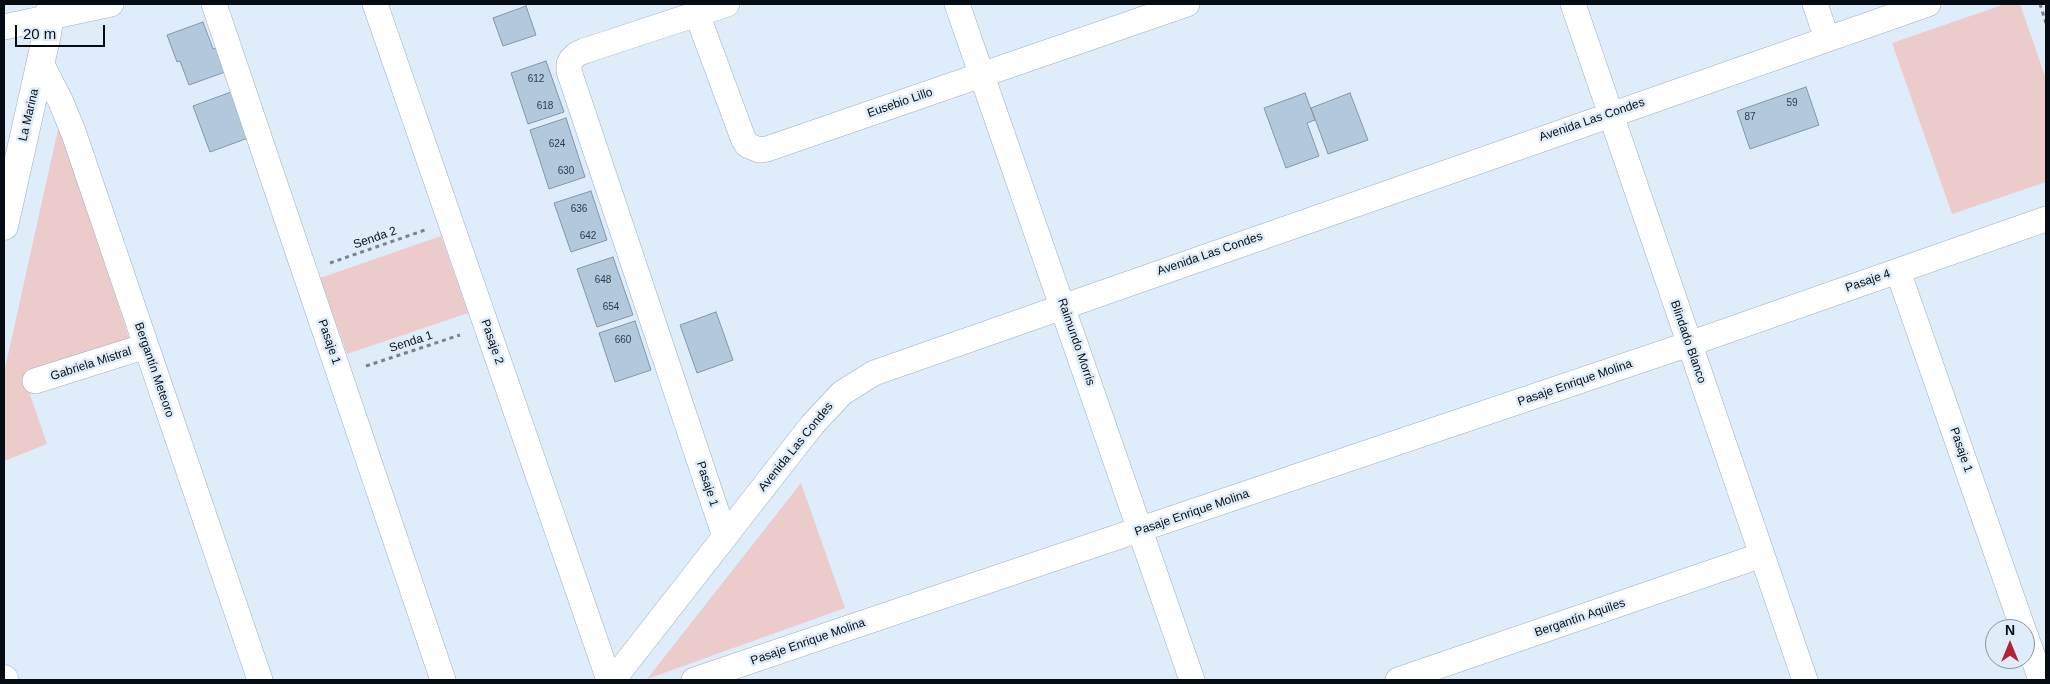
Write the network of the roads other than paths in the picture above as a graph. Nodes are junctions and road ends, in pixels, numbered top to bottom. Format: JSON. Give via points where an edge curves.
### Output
{"nodes":[{"id":1,"x":111,"y":4,"type":"edge"},
{"id":2,"x":214,"y":4,"type":"edge"},
{"id":3,"x":375,"y":4,"type":"edge"},
{"id":4,"x":728,"y":4,"type":"edge"},
{"id":5,"x":958,"y":4,"type":"edge"},
{"id":6,"x":1187,"y":4,"type":"edge"},
{"id":7,"x":1573,"y":4,"type":"edge"},
{"id":8,"x":1815,"y":4,"type":"edge"},
{"id":9,"x":1928,"y":4,"type":"edge"},
{"id":10,"x":50,"y":11,"type":"edge"},
{"id":11,"x":698,"y":14,"type":"junction"},
{"id":12,"x":4,"y":27,"type":"edge"},
{"id":13,"x":1827,"y":39,"type":"junction"},
{"id":14,"x":40,"y":63,"type":"junction"},
{"id":15,"x":982,"y":74,"type":"junction"},
{"id":16,"x":1610,"y":114,"type":"junction"},
{"id":17,"x":2046,"y":218,"type":"edge"},
{"id":18,"x":4,"y":226,"type":"edge"},
{"id":19,"x":1898,"y":271,"type":"junction"},
{"id":20,"x":1063,"y":306,"type":"junction"},
{"id":21,"x":1689,"y":344,"type":"junction"},
{"id":22,"x":146,"y":346,"type":"junction"},
{"id":23,"x":35,"y":381,"type":"dead end"},
{"id":24,"x":1141,"y":531,"type":"junction"},
{"id":25,"x":725,"y":537,"type":"junction"},
{"id":26,"x":1762,"y":555,"type":"junction"},
{"id":27,"x":2020,"y":619,"type":"edge"},
{"id":28,"x":2035,"y":663,"type":"edge"},
{"id":29,"x":260,"y":680,"type":"edge"},
{"id":30,"x":443,"y":680,"type":"edge"},
{"id":31,"x":609,"y":680,"type":"edge"},
{"id":32,"x":613,"y":680,"type":"edge"},
{"id":33,"x":694,"y":680,"type":"edge"},
{"id":34,"x":1192,"y":680,"type":"edge"},
{"id":35,"x":1398,"y":680,"type":"edge"},
{"id":36,"x":1805,"y":680,"type":"edge"},
{"id":37,"x":2041,"y":680,"type":"edge"}],
"edges":[{"from":1,"to":10,"type":"street"},
{"from":2,"to":30,"type":"street","name":"Pasaje 1"},
{"from":3,"to":31,"type":"street","name":"Pasaje 2"},
{"from":4,"to":11,"type":"street"},
{"from":5,"to":15,"type":"street","name":"Raimundo Morris"},
{"from":6,"to":15,"type":"street","name":"Eusebio Lillo"},
{"from":7,"to":16,"type":"street","name":"Blindado Blanco"},
{"from":8,"to":13,"type":"street"},
{"from":9,"to":13,"type":"street","name":"Avenida Las Condes"},
{"from":10,"to":12,"type":"street"},
{"from":10,"to":14,"type":"street","name":"La Marina"},
{"from":11,"to":15,"type":"street","name":"Eusebio Lillo","via":[[743,138],[747,145],[759,150]]},
{"from":11,"to":25,"type":"street","name":"Pasaje 1","via":[[584,51],[571,60],[570,71]]},
{"from":13,"to":16,"type":"street","name":"Avenida Las Condes"},
{"from":14,"to":18,"type":"street","name":"La Marina"},
{"from":14,"to":22,"type":"street","name":"Bergantín Meteoro","via":[[74,134]]},
{"from":15,"to":20,"type":"street","name":"Raimundo Morris"},
{"from":16,"to":20,"type":"street","name":"Avenida Las Condes"},
{"from":16,"to":21,"type":"street","name":"Blindado Blanco"},
{"from":17,"to":19,"type":"street","name":"Pasaje 4"},
{"from":19,"to":21,"type":"street","name":"Pasaje 4"},
{"from":19,"to":27,"type":"street","name":"Pasaje 1"},
{"from":20,"to":24,"type":"street","name":"Raimundo Morris"},
{"from":20,"to":25,"type":"street","name":"Avenida Las Condes","via":[[895,364],[853,385],[812,425]]},
{"from":21,"to":24,"type":"street","name":"Pasaje Enrique Molina"},
{"from":21,"to":26,"type":"street","name":"Blindado Blanco"},
{"from":22,"to":23,"type":"street","name":"Gabriela Mistral"},
{"from":22,"to":29,"type":"street","name":"Bergantín Meteoro"},
{"from":24,"to":33,"type":"street","name":"Pasaje Enrique Molina"},
{"from":24,"to":34,"type":"street","name":"Raimundo Morris"},
{"from":25,"to":32,"type":"street","name":"Avenida Las Condes"},
{"from":26,"to":35,"type":"street","name":"Bergantín Aquiles"},
{"from":26,"to":36,"type":"street","name":"Blindado Blanco"},
{"from":28,"to":37,"type":"street"}]}
